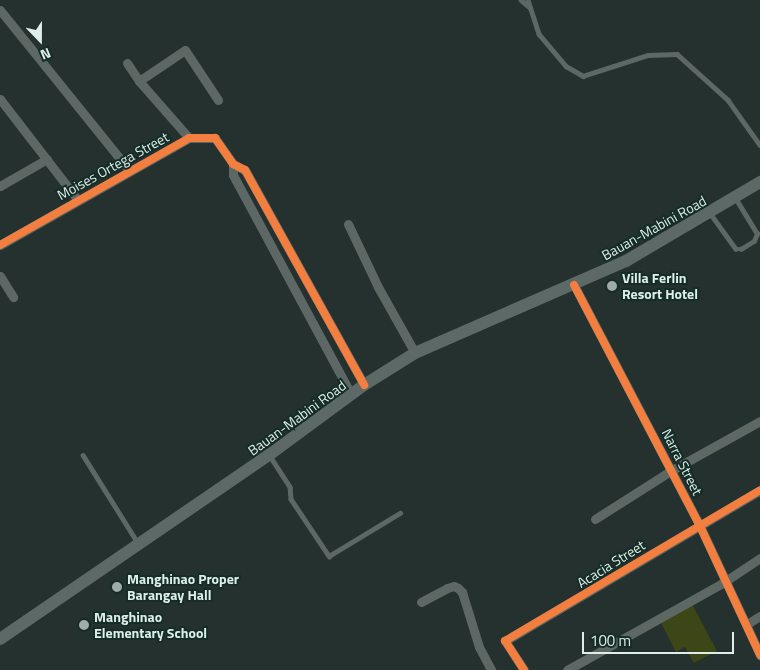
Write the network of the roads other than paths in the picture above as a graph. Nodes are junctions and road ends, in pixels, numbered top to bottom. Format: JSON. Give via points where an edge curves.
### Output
{"nodes":[{"id":1,"x":520,"y":0,"type":"edge"},
{"id":2,"x":528,"y":0,"type":"edge"},
{"id":3,"x":529,"y":7,"type":"junction"},
{"id":4,"x":0,"y":10,"type":"edge"},
{"id":5,"x":127,"y":62,"type":"dead end"},
{"id":6,"x":139,"y":81,"type":"junction"},
{"id":7,"x":0,"y":99,"type":"edge"},
{"id":8,"x":218,"y":100,"type":"dead end"},
{"id":9,"x":189,"y":138,"type":"junction"},
{"id":10,"x":760,"y":145,"type":"edge"},
{"id":11,"x":47,"y":159,"type":"junction"},
{"id":12,"x":233,"y":164,"type":"junction"},
{"id":13,"x":129,"y":170,"type":"junction"},
{"id":14,"x":2,"y":182,"type":"edge"},
{"id":15,"x":760,"y":182,"type":"edge"},
{"id":16,"x":734,"y":197,"type":"junction"},
{"id":17,"x":77,"y":199,"type":"junction"},
{"id":18,"x":710,"y":212,"type":"junction"},
{"id":19,"x":348,"y":224,"type":"dead end"},
{"id":20,"x":0,"y":244,"type":"edge"},
{"id":21,"x":0,"y":276,"type":"edge"},
{"id":22,"x":574,"y":285,"type":"junction"},
{"id":23,"x":13,"y":298,"type":"dead end"},
{"id":24,"x":415,"y":353,"type":"junction"},
{"id":25,"x":364,"y":385,"type":"junction"},
{"id":26,"x":351,"y":394,"type":"junction"},
{"id":27,"x":760,"y":422,"type":"edge"},
{"id":28,"x":84,"y":455,"type":"dead end"},
{"id":29,"x":269,"y":455,"type":"junction"},
{"id":30,"x":672,"y":470,"type":"junction"},
{"id":31,"x":760,"y":490,"type":"edge"},
{"id":32,"x":400,"y":513,"type":"dead end"},
{"id":33,"x":595,"y":519,"type":"dead end"},
{"id":34,"x":699,"y":524,"type":"junction"},
{"id":35,"x":138,"y":544,"type":"junction"},
{"id":36,"x":760,"y":558,"type":"edge"},
{"id":37,"x":726,"y":578,"type":"junction"},
{"id":38,"x":421,"y":602,"type":"dead end"},
{"id":39,"x":760,"y":616,"type":"edge"},
{"id":40,"x":747,"y":624,"type":"junction"},
{"id":41,"x":1,"y":637,"type":"edge"},
{"id":42,"x":760,"y":655,"type":"edge"},
{"id":43,"x":491,"y":670,"type":"edge"},
{"id":44,"x":524,"y":670,"type":"edge"},
{"id":45,"x":567,"y":670,"type":"edge"}],
"edges":[{"from":1,"to":3,"type":"lane"},
{"from":2,"to":3,"type":"lane"},
{"from":3,"to":10,"type":"lane","via":[[539,34],[566,66],[583,76],[648,55],[677,54],[728,100]]},
{"from":4,"to":13,"type":"street"},
{"from":5,"to":6,"type":"street"},
{"from":6,"to":8,"type":"street","via":[[185,50]]},
{"from":6,"to":9,"type":"street"},
{"from":7,"to":11,"type":"street"},
{"from":9,"to":12,"type":"street","name":"Moises Ortega Street","via":[[216,138]]},
{"from":9,"to":13,"type":"street","name":"Moises Ortega Street"},
{"from":11,"to":14,"type":"street"},
{"from":11,"to":17,"type":"street"},
{"from":12,"to":25,"type":"street","via":[[245,170]]},
{"from":12,"to":26,"type":"street","via":[[233,175]]},
{"from":13,"to":17,"type":"street","name":"Moises Ortega Street"},
{"from":15,"to":16,"type":"main road","name":"Bauan-Mabini Road"},
{"from":16,"to":18,"type":"main road","name":"Bauan-Mabini Road"},
{"from":16,"to":18,"type":"lane","via":[[757,234],[754,241],[736,249]]},
{"from":17,"to":20,"type":"street","name":"Moises Ortega Street"},
{"from":18,"to":22,"type":"main road","name":"Bauan-Mabini Road","via":[[626,261]]},
{"from":19,"to":24,"type":"street"},
{"from":21,"to":23,"type":"street"},
{"from":22,"to":24,"type":"main road","name":"Bauan-Mabini Road"},
{"from":22,"to":30,"type":"street","name":"Narra Street"},
{"from":24,"to":25,"type":"main road","name":"Bauan-Mabini Road"},
{"from":25,"to":26,"type":"main road","name":"Bauan-Mabini Road"},
{"from":26,"to":29,"type":"main road","name":"Bauan-Mabini Road"},
{"from":27,"to":30,"type":"street"},
{"from":28,"to":35,"type":"lane"},
{"from":29,"to":32,"type":"lane","via":[[290,487],[292,499],[329,556]]},
{"from":29,"to":35,"type":"main road","name":"Bauan-Mabini Road"},
{"from":30,"to":33,"type":"street"},
{"from":30,"to":34,"type":"street","name":"Narra Street"},
{"from":31,"to":34,"type":"street","name":"Acacia Street"},
{"from":34,"to":37,"type":"street","name":"Narra Street"},
{"from":34,"to":44,"type":"street","name":"Acacia Street","via":[[505,641]]},
{"from":35,"to":41,"type":"main road","name":"Bauan-Mabini Road"},
{"from":36,"to":37,"type":"street"},
{"from":37,"to":40,"type":"street","name":"Narra Street"},
{"from":37,"to":45,"type":"street"},
{"from":38,"to":43,"type":"street","via":[[447,588],[458,588],[479,647]]},
{"from":39,"to":40,"type":"street"},
{"from":40,"to":42,"type":"street","name":"Narra Street"}]}
